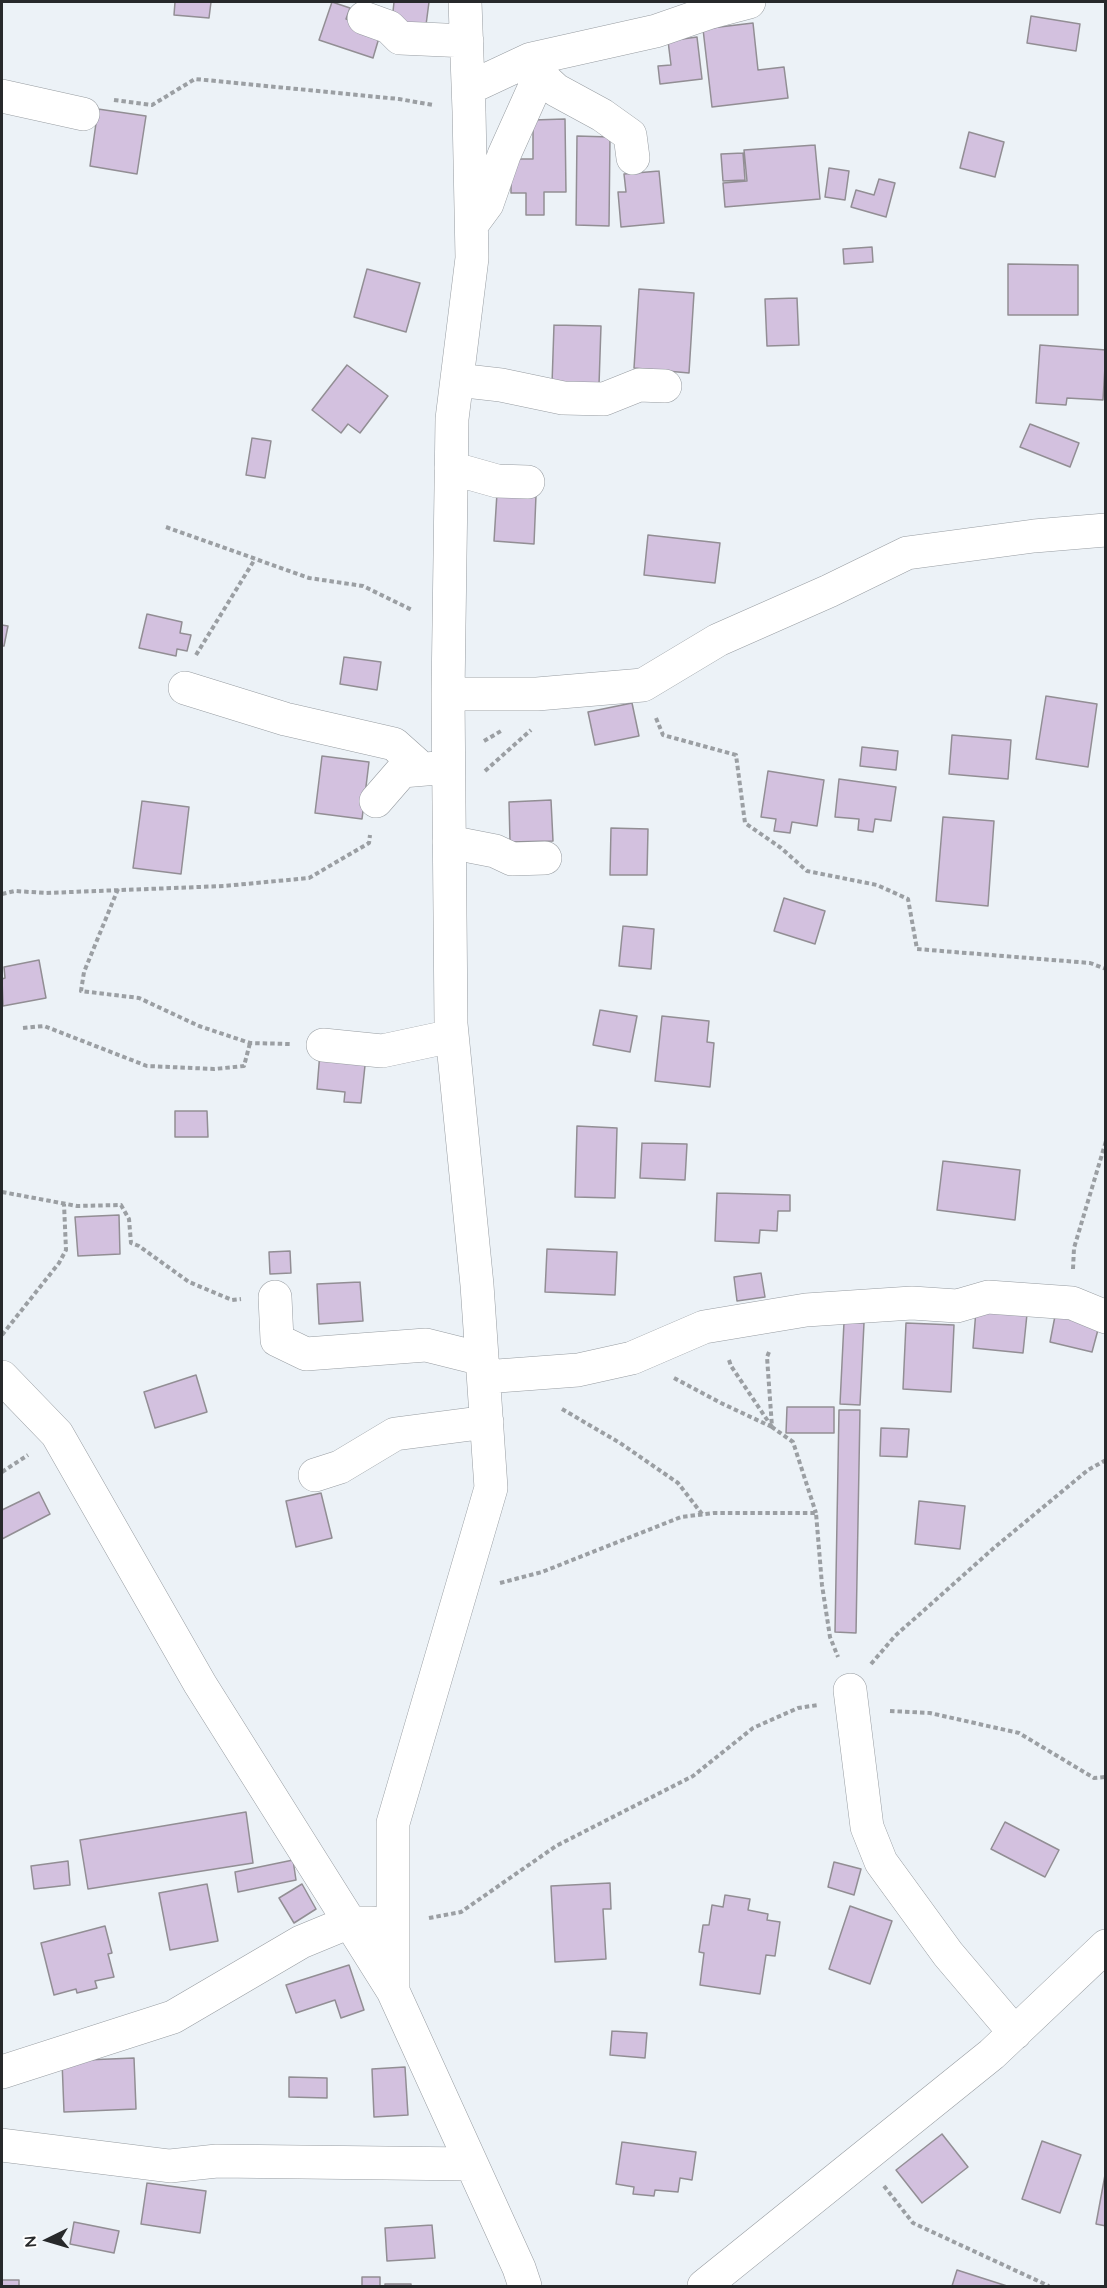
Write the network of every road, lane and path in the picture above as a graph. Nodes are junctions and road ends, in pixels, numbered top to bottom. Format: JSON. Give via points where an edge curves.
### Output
{"nodes":[{"id":1,"x":465,"y":2,"type":"edge"},
{"id":2,"x":749,"y":2,"type":"edge"},
{"id":3,"x":363,"y":18,"type":"dead end"},
{"id":4,"x":467,"y":41,"type":"junction"},
{"id":5,"x":533,"y":69,"type":"junction"},
{"id":6,"x":2,"y":96,"type":"edge"},
{"id":7,"x":469,"y":100,"type":"junction"},
{"id":8,"x":83,"y":114,"type":"joint"},
{"id":9,"x":633,"y":158,"type":"dead end"},
{"id":10,"x":471,"y":225,"type":"junction"},
{"id":11,"x":457,"y":380,"type":"junction"},
{"id":12,"x":665,"y":386,"type":"dead end"},
{"id":13,"x":451,"y":468,"type":"junction"},
{"id":14,"x":528,"y":482,"type":"dead end"},
{"id":15,"x":166,"y":527,"type":"dead end"},
{"id":16,"x":1106,"y":530,"type":"edge"},
{"id":17,"x":255,"y":559,"type":"junction"},
{"id":18,"x":448,"y":627,"type":"junction"},
{"id":19,"x":643,"y":685,"type":"junction"},
{"id":20,"x":185,"y":688,"type":"joint"},
{"id":21,"x":448,"y":694,"type":"junction"},
{"id":22,"x":537,"y":694,"type":"junction"},
{"id":23,"x":435,"y":768,"type":"junction"},
{"id":24,"x":449,"y":799,"type":"junction"},
{"id":25,"x":376,"y":801,"type":"joint"},
{"id":26,"x":449,"y":842,"type":"junction"},
{"id":27,"x":544,"y":858,"type":"dead end"},
{"id":28,"x":118,"y":889,"type":"junction"},
{"id":29,"x":2,"y":894,"type":"edge"},
{"id":30,"x":1106,"y":969,"type":"edge"},
{"id":31,"x":23,"y":1028,"type":"dead end"},
{"id":32,"x":452,"y":1036,"type":"junction"},
{"id":33,"x":250,"y":1043,"type":"junction"},
{"id":34,"x":323,"y":1046,"type":"joint"},
{"id":35,"x":1106,"y":1141,"type":"edge"},
{"id":36,"x":2,"y":1192,"type":"edge"},
{"id":37,"x":64,"y":1204,"type":"junction"},
{"id":38,"x":274,"y":1297,"type":"joint"},
{"id":39,"x":1072,"y":1303,"type":"junction"},
{"id":40,"x":785,"y":1314,"type":"junction"},
{"id":41,"x":1106,"y":1317,"type":"edge"},
{"id":42,"x":718,"y":1325,"type":"junction"},
{"id":43,"x":2,"y":1335,"type":"edge"},
{"id":44,"x":632,"y":1358,"type":"junction"},
{"id":45,"x":483,"y":1368,"type":"junction"},
{"id":46,"x":525,"y":1374,"type":"junction"},
{"id":47,"x":2,"y":1377,"type":"edge"},
{"id":48,"x":487,"y":1422,"type":"junction"},
{"id":49,"x":772,"y":1427,"type":"junction"},
{"id":50,"x":1106,"y":1460,"type":"edge"},
{"id":51,"x":315,"y":1475,"type":"dead end"},
{"id":52,"x":816,"y":1513,"type":"junction"},
{"id":53,"x":702,"y":1514,"type":"junction"},
{"id":54,"x":462,"y":1593,"type":"junction"},
{"id":55,"x":850,"y":1695,"type":"junction"},
{"id":56,"x":1106,"y":1777,"type":"edge"},
{"id":57,"x":350,"y":1922,"type":"junction"},
{"id":58,"x":393,"y":1924,"type":"junction"},
{"id":59,"x":1106,"y":1946,"type":"edge"},
{"id":60,"x":393,"y":1991,"type":"junction"},
{"id":61,"x":1015,"y":2032,"type":"junction"},
{"id":62,"x":2,"y":2072,"type":"edge"},
{"id":63,"x":2,"y":2145,"type":"edge"},
{"id":64,"x":862,"y":2158,"type":"junction"},
{"id":65,"x":470,"y":2164,"type":"junction"},
{"id":66,"x":525,"y":2286,"type":"edge"},
{"id":67,"x":704,"y":2286,"type":"edge"},
{"id":68,"x":1049,"y":2286,"type":"edge"}],
"edges":[{"from":1,"to":4,"type":"street"},
{"from":2,"to":5,"type":"street"},
{"from":3,"to":4,"type":"street","via":[[389,27],[400,38]]},
{"from":4,"to":7,"type":"street"},
{"from":5,"to":7,"type":"street"},
{"from":5,"to":9,"type":"street","via":[[556,90],[630,135]]},
{"from":5,"to":10,"type":"street","via":[[487,204]]},
{"from":6,"to":8,"type":"street"},
{"from":7,"to":8,"type":"path","via":[[399,99],[195,79],[152,105],[98,97]]},
{"from":7,"to":10,"type":"street"},
{"from":10,"to":11,"type":"street","via":[[472,258]]},
{"from":11,"to":12,"type":"street","via":[[563,398],[604,399],[639,385]]},
{"from":11,"to":13,"type":"street"},
{"from":13,"to":14,"type":"street","via":[[497,481]]},
{"from":13,"to":18,"type":"street"},
{"from":15,"to":17,"type":"path"},
{"from":16,"to":19,"type":"street","via":[[907,553],[718,640]]},
{"from":17,"to":18,"type":"path","via":[[309,579],[363,586]]},
{"from":17,"to":20,"type":"path","via":[[196,655]]},
{"from":18,"to":21,"type":"street"},
{"from":19,"to":22,"type":"street"},
{"from":19,"to":30,"type":"path","via":[[663,735],[736,755],[746,823],[807,871],[877,885],[908,899],[917,949],[1090,963]]},
{"from":20,"to":23,"type":"street","via":[[285,719],[394,744]]},
{"from":21,"to":22,"type":"street"},
{"from":21,"to":23,"type":"street"},
{"from":22,"to":23,"type":"path","via":[[517,722]]},
{"from":22,"to":24,"type":"path","via":[[534,727]]},
{"from":23,"to":24,"type":"street"},
{"from":23,"to":25,"type":"street","via":[[402,771]]},
{"from":24,"to":26,"type":"street"},
{"from":25,"to":28,"type":"path","via":[[369,843],[309,878],[224,886]]},
{"from":26,"to":27,"type":"street","via":[[495,851],[512,859]]},
{"from":26,"to":32,"type":"street"},
{"from":28,"to":29,"type":"path"},
{"from":28,"to":33,"type":"path","via":[[84,972],[81,991],[139,998],[199,1026]]},
{"from":31,"to":33,"type":"path","via":[[44,1026],[147,1066],[244,1066]]},
{"from":32,"to":34,"type":"street","via":[[382,1051]]},
{"from":32,"to":45,"type":"street"},
{"from":33,"to":34,"type":"path"},
{"from":35,"to":39,"type":"path","via":[[1074,1248]]},
{"from":36,"to":37,"type":"path"},
{"from":37,"to":38,"type":"path","via":[[121,1205],[129,1219],[131,1243],[189,1282],[232,1300]]},
{"from":37,"to":43,"type":"path","via":[[66,1250]]},
{"from":38,"to":45,"type":"street","via":[[277,1340],[306,1354],[426,1345]]},
{"from":39,"to":40,"type":"street","via":[[988,1297],[957,1306],[912,1304]]},
{"from":39,"to":41,"type":"street"},
{"from":40,"to":42,"type":"street"},
{"from":40,"to":49,"type":"path","via":[[767,1357]]},
{"from":42,"to":44,"type":"street","via":[[704,1327]]},
{"from":42,"to":49,"type":"path","via":[[731,1366]]},
{"from":44,"to":46,"type":"street","via":[[578,1370]]},
{"from":44,"to":49,"type":"path"},
{"from":45,"to":46,"type":"street"},
{"from":45,"to":48,"type":"street"},
{"from":46,"to":53,"type":"path","via":[[547,1400],[678,1483]]},
{"from":47,"to":57,"type":"street","via":[[57,1434],[200,1684]]},
{"from":48,"to":51,"type":"street","via":[[395,1434],[340,1467]]},
{"from":48,"to":54,"type":"street","via":[[491,1488]]},
{"from":49,"to":52,"type":"path","via":[[793,1442]]},
{"from":50,"to":55,"type":"path","via":[[1088,1470],[995,1547],[895,1636]]},
{"from":52,"to":53,"type":"path"},
{"from":52,"to":55,"type":"path","via":[[830,1637]]},
{"from":53,"to":54,"type":"path","via":[[681,1517],[542,1572]]},
{"from":54,"to":58,"type":"street","via":[[393,1823]]},
{"from":55,"to":56,"type":"path","via":[[862,1710],[930,1713],[1018,1734],[1095,1778]]},
{"from":55,"to":58,"type":"path","via":[[798,1708],[753,1728],[693,1776],[556,1846],[461,1912]]},
{"from":55,"to":61,"type":"street","via":[[867,1827],[881,1862],[948,1954]]},
{"from":57,"to":58,"type":"street"},
{"from":57,"to":60,"type":"street"},
{"from":57,"to":62,"type":"street","via":[[301,1942],[173,2017]]},
{"from":58,"to":60,"type":"street"},
{"from":59,"to":61,"type":"street"},
{"from":60,"to":65,"type":"street"},
{"from":61,"to":64,"type":"street"},
{"from":63,"to":65,"type":"street","via":[[170,2166],[217,2161]]},
{"from":64,"to":67,"type":"street"},
{"from":64,"to":68,"type":"path","via":[[913,2223]]},
{"from":65,"to":66,"type":"street"}]}
